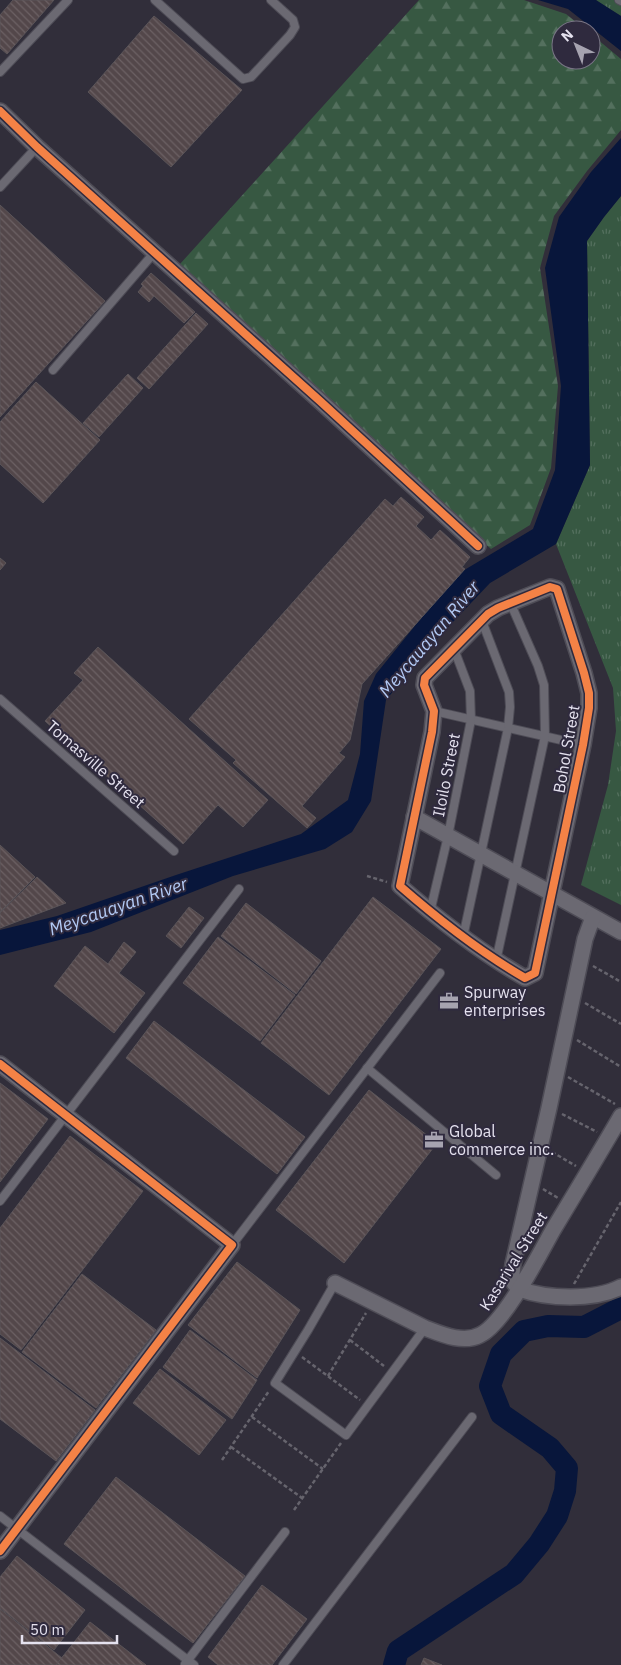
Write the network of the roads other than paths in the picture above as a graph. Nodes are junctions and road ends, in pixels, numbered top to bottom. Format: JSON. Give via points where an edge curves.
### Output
{"nodes":[{"id":1,"x":68,"y":0,"type":"edge"},
{"id":2,"x":155,"y":0,"type":"edge"},
{"id":3,"x":272,"y":0,"type":"edge"},
{"id":4,"x":0,"y":72,"type":"edge"},
{"id":5,"x":0,"y":111,"type":"edge"},
{"id":6,"x":36,"y":147,"type":"junction"},
{"id":7,"x":0,"y":187,"type":"edge"},
{"id":8,"x":154,"y":253,"type":"junction"},
{"id":9,"x":53,"y":370,"type":"dead end"},
{"id":10,"x":478,"y":546,"type":"dead end"},
{"id":11,"x":510,"y":602,"type":"junction"},
{"id":12,"x":482,"y":621,"type":"junction"},
{"id":13,"x":454,"y":650,"type":"junction"},
{"id":14,"x":0,"y":699,"type":"edge"},
{"id":15,"x":434,"y":711,"type":"junction"},
{"id":16,"x":471,"y":720,"type":"junction"},
{"id":17,"x":508,"y":728,"type":"junction"},
{"id":18,"x":546,"y":736,"type":"junction"},
{"id":19,"x":583,"y":745,"type":"junction"},
{"id":20,"x":414,"y":817,"type":"junction"},
{"id":21,"x":448,"y":836,"type":"junction"},
{"id":22,"x":174,"y":851,"type":"dead end"},
{"id":23,"x":480,"y":854,"type":"junction"},
{"id":24,"x":516,"y":874,"type":"junction"},
{"id":25,"x":239,"y":889,"type":"dead end"},
{"id":26,"x":551,"y":893,"type":"junction"},
{"id":27,"x":430,"y":912,"type":"junction"},
{"id":28,"x":593,"y":917,"type":"junction"},
{"id":29,"x":621,"y":932,"type":"edge"},
{"id":30,"x":463,"y":937,"type":"junction"},
{"id":31,"x":496,"y":961,"type":"junction"},
{"id":32,"x":440,"y":972,"type":"dead end"},
{"id":33,"x":0,"y":1064,"type":"edge"},
{"id":34,"x":367,"y":1068,"type":"junction"},
{"id":35,"x":66,"y":1115,"type":"junction"},
{"id":36,"x":621,"y":1116,"type":"edge"},
{"id":37,"x":496,"y":1175,"type":"dead end"},
{"id":38,"x":0,"y":1201,"type":"edge"},
{"id":39,"x":232,"y":1245,"type":"junction"},
{"id":40,"x":335,"y":1283,"type":"joint"},
{"id":41,"x":621,"y":1287,"type":"edge"},
{"id":42,"x":519,"y":1289,"type":"junction"},
{"id":43,"x":425,"y":1328,"type":"junction"},
{"id":44,"x":472,"y":1417,"type":"dead end"},
{"id":45,"x":0,"y":1516,"type":"edge"},
{"id":46,"x":17,"y":1528,"type":"junction"},
{"id":47,"x":285,"y":1532,"type":"dead end"},
{"id":48,"x":0,"y":1551,"type":"edge"},
{"id":49,"x":189,"y":1664,"type":"edge"},
{"id":50,"x":283,"y":1665,"type":"edge"}],
"edges":[{"from":1,"to":4,"type":"lane"},
{"from":2,"to":3,"type":"lane","via":[[247,79],[295,27],[293,20]]},
{"from":5,"to":6,"type":"street"},
{"from":6,"to":7,"type":"lane"},
{"from":6,"to":8,"type":"street"},
{"from":8,"to":9,"type":"lane"},
{"from":8,"to":10,"type":"street"},
{"from":11,"to":12,"type":"street"},
{"from":11,"to":18,"type":"lane","via":[[544,686]]},
{"from":11,"to":19,"type":"street","name":"Bohol Street","via":[[550,587],[557,589],[589,693]]},
{"from":12,"to":13,"type":"street"},
{"from":12,"to":17,"type":"lane","via":[[509,692]]},
{"from":13,"to":15,"type":"street","via":[[424,678]]},
{"from":13,"to":16,"type":"lane","name":"Iloilo Street","via":[[470,692]]},
{"from":14,"to":22,"type":"lane","name":"Tomasville Street"},
{"from":15,"to":16,"type":"lane"},
{"from":15,"to":20,"type":"street"},
{"from":16,"to":17,"type":"lane"},
{"from":16,"to":21,"type":"lane","name":"Iloilo Street"},
{"from":17,"to":18,"type":"lane"},
{"from":17,"to":23,"type":"lane"},
{"from":18,"to":19,"type":"lane"},
{"from":18,"to":24,"type":"lane"},
{"from":19,"to":26,"type":"street","name":"Bohol Street"},
{"from":20,"to":21,"type":"street"},
{"from":20,"to":27,"type":"street","via":[[400,886]]},
{"from":21,"to":23,"type":"street"},
{"from":21,"to":27,"type":"lane","name":"Iloilo Street"},
{"from":23,"to":24,"type":"street"},
{"from":23,"to":30,"type":"lane"},
{"from":24,"to":26,"type":"street"},
{"from":24,"to":31,"type":"lane"},
{"from":25,"to":35,"type":"lane"},
{"from":26,"to":28,"type":"street"},
{"from":26,"to":31,"type":"street","name":"Bohol Street","via":[[534,973],[525,978]]},
{"from":27,"to":30,"type":"street"},
{"from":28,"to":29,"type":"street"},
{"from":28,"to":42,"type":"street","via":[[585,939],[513,1264],[514,1283]]},
{"from":30,"to":31,"type":"street"},
{"from":32,"to":34,"type":"lane"},
{"from":33,"to":35,"type":"street"},
{"from":34,"to":37,"type":"lane"},
{"from":34,"to":39,"type":"lane"},
{"from":35,"to":38,"type":"lane"},
{"from":35,"to":39,"type":"street"},
{"from":36,"to":42,"type":"street","name":"Kasarival Street"},
{"from":39,"to":46,"type":"street"},
{"from":40,"to":43,"type":"street","name":"Kasarival Street"},
{"from":40,"to":43,"type":"lane","via":[[275,1383],[346,1435]]},
{"from":41,"to":42,"type":"street","via":[[598,1295],[567,1296]]},
{"from":42,"to":43,"type":"street","name":"Kasarival Street","via":[[495,1324],[480,1335],[457,1338]]},
{"from":44,"to":50,"type":"lane"},
{"from":45,"to":46,"type":"lane"},
{"from":46,"to":48,"type":"street"},
{"from":46,"to":49,"type":"lane"},
{"from":47,"to":49,"type":"lane"}]}
